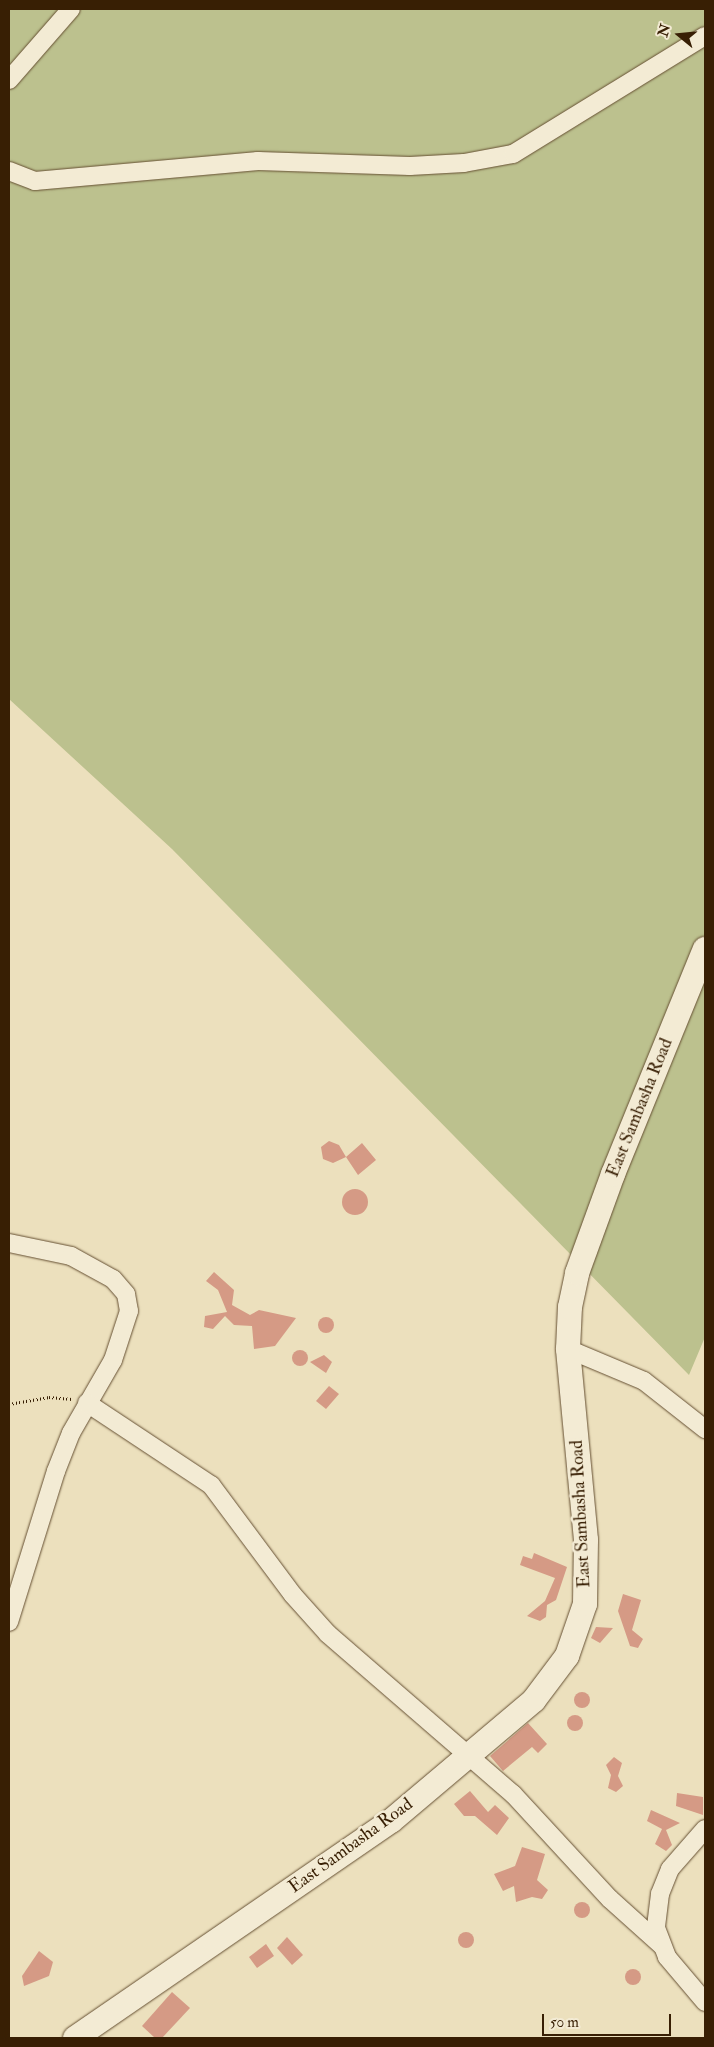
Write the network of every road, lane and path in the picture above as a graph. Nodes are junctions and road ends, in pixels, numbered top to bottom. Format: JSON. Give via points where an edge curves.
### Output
{"nodes":[{"id":1,"x":71,"y":9,"type":"edge"},
{"id":2,"x":705,"y":36,"type":"edge"},
{"id":3,"x":9,"y":80,"type":"edge"},
{"id":4,"x":9,"y":171,"type":"edge"},
{"id":5,"x":705,"y":949,"type":"edge"},
{"id":6,"x":9,"y":1243,"type":"edge"},
{"id":7,"x":568,"y":1349,"type":"junction"},
{"id":8,"x":87,"y":1403,"type":"junction"},
{"id":9,"x":9,"y":1404,"type":"edge"},
{"id":10,"x":705,"y":1429,"type":"edge"},
{"id":11,"x":9,"y":1622,"type":"edge"},
{"id":12,"x":469,"y":1756,"type":"junction"},
{"id":13,"x":705,"y":1829,"type":"edge"},
{"id":14,"x":661,"y":1945,"type":"junction"},
{"id":15,"x":705,"y":2002,"type":"edge"},
{"id":16,"x":75,"y":2038,"type":"edge"}],
"edges":[{"from":1,"to":3,"type":"street"},
{"from":2,"to":4,"type":"street","via":[[554,133],[505,156],[410,166],[258,161],[44,181]]},
{"from":5,"to":7,"type":"street","name":"East Sambasha Road","via":[[576,1273]]},
{"from":6,"to":8,"type":"street","via":[[71,1256],[113,1279],[126,1294],[125,1332]]},
{"from":7,"to":10,"type":"street","via":[[644,1382]]},
{"from":7,"to":12,"type":"street","name":"East Sambasha Road","via":[[584,1486],[585,1604],[577,1637],[551,1682]]},
{"from":8,"to":9,"type":"path","via":[[55,1397]]},
{"from":8,"to":11,"type":"street","via":[[56,1471]]},
{"from":8,"to":12,"type":"street","via":[[211,1486],[293,1595],[328,1634]]},
{"from":12,"to":14,"type":"street","via":[[513,1794],[610,1899]]},
{"from":12,"to":16,"type":"street","name":"East Sambasha Road","via":[[392,1821]]},
{"from":13,"to":14,"type":"street","via":[[683,1852],[663,1883],[656,1912]]},
{"from":14,"to":15,"type":"street"}]}
